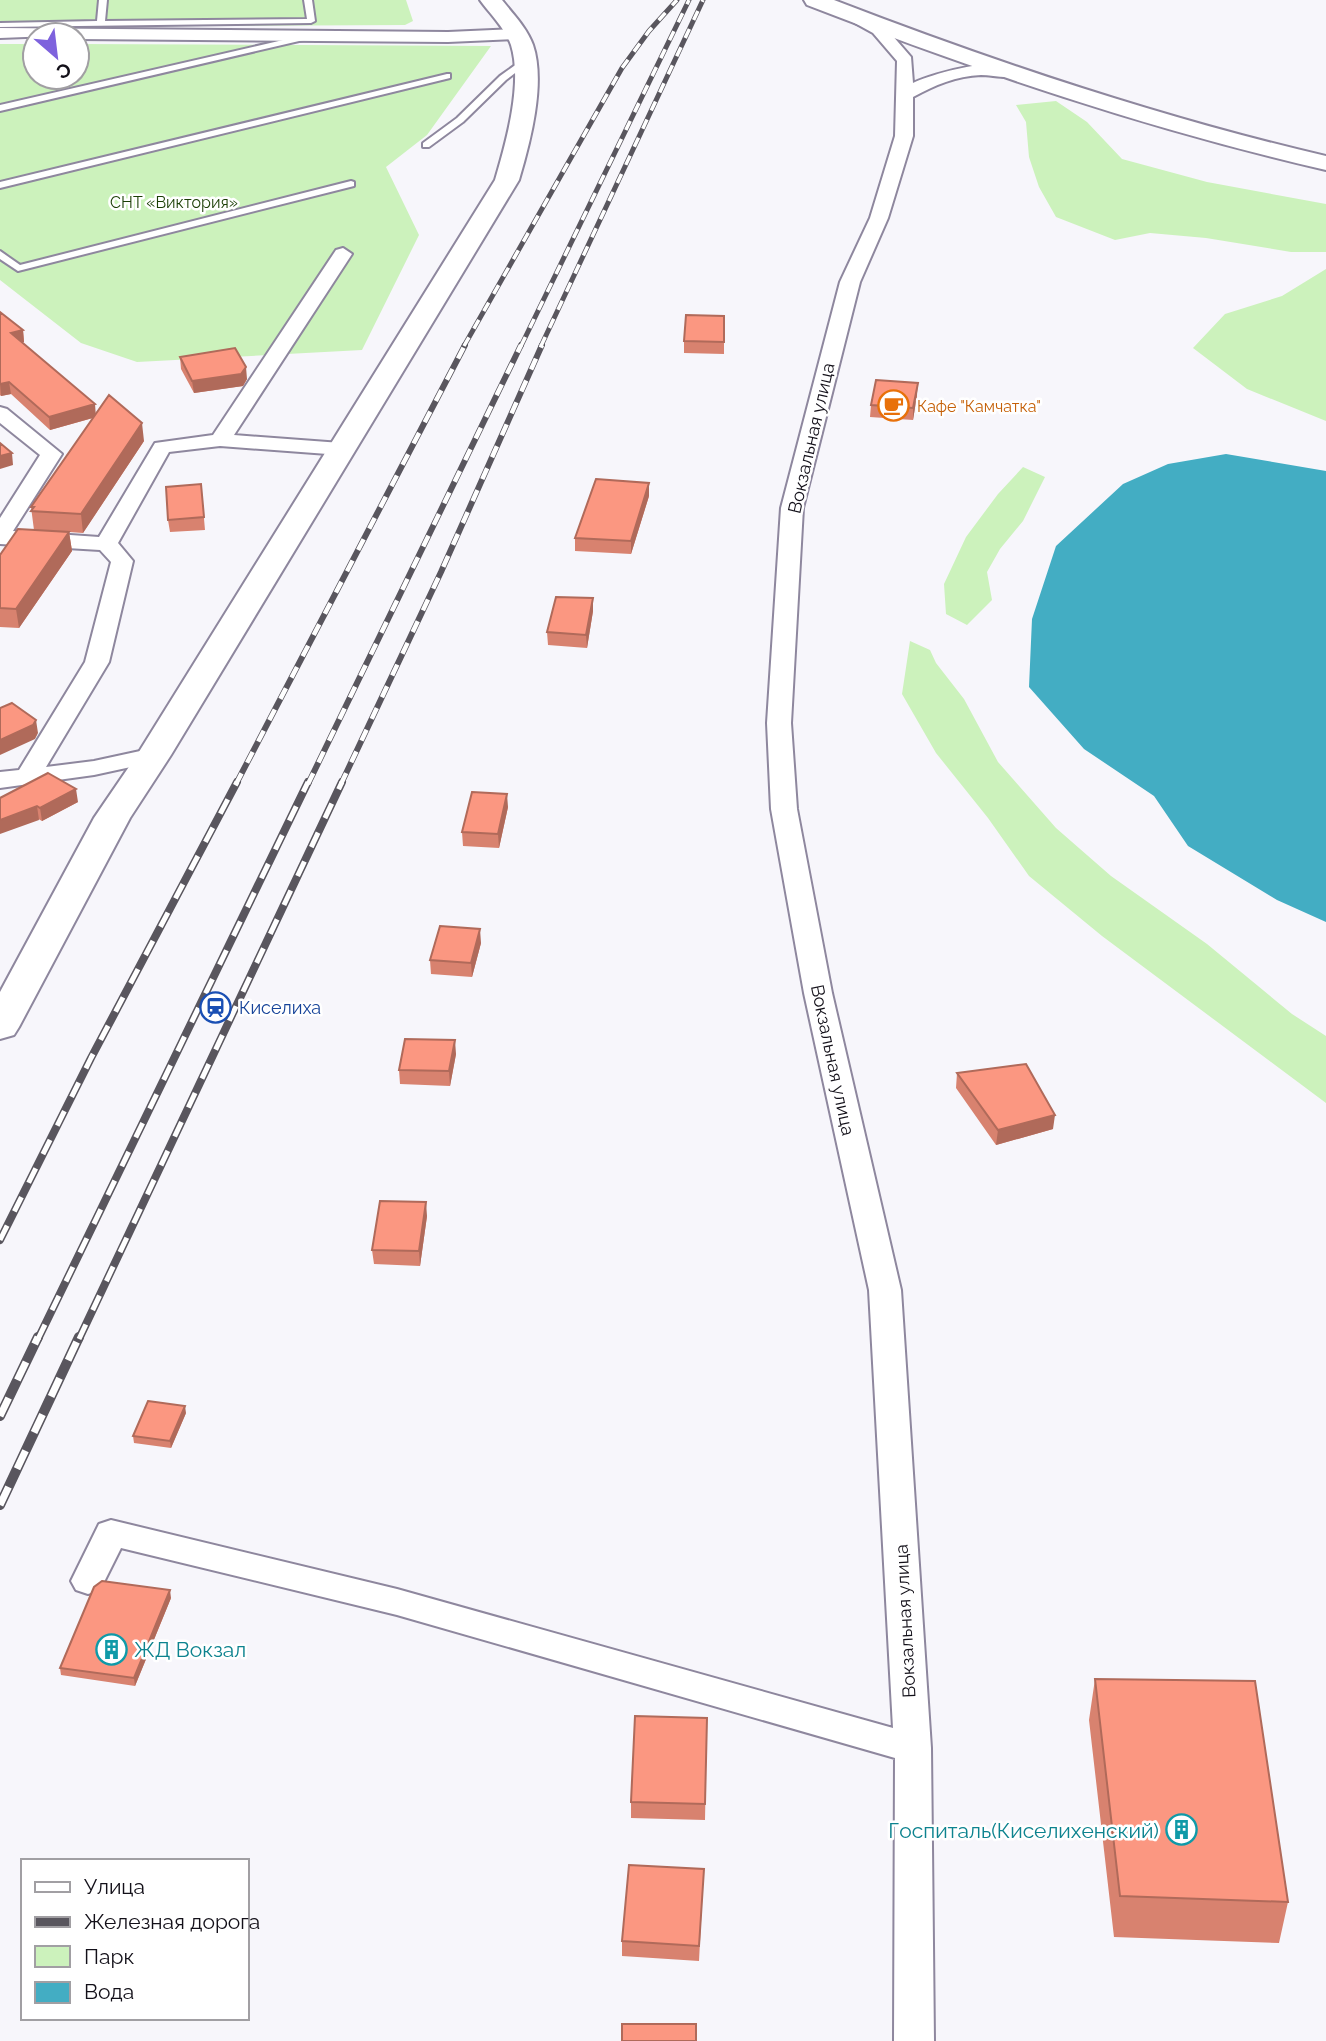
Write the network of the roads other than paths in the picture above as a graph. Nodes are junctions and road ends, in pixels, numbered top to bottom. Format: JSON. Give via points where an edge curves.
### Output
{"nodes":[{"id":1,"x":103,"y":0,"type":"edge"},
{"id":2,"x":308,"y":0,"type":"edge"},
{"id":3,"x":491,"y":0,"type":"edge"},
{"id":4,"x":815,"y":0,"type":"edge"},
{"id":5,"x":848,"y":13,"type":"junction"},
{"id":6,"x":101,"y":23,"type":"junction"},
{"id":7,"x":0,"y":25,"type":"edge"},
{"id":8,"x":0,"y":33,"type":"edge"},
{"id":9,"x":319,"y":34,"type":"junction"},
{"id":10,"x":515,"y":34,"type":"junction"},
{"id":11,"x":524,"y":63,"type":"junction"},
{"id":12,"x":1015,"y":72,"type":"junction"},
{"id":13,"x":447,"y":76,"type":"dead end"},
{"id":14,"x":904,"y":95,"type":"junction"},
{"id":15,"x":0,"y":108,"type":"edge"},
{"id":16,"x":426,"y":145,"type":"dead end"},
{"id":17,"x":1326,"y":163,"type":"edge"},
{"id":18,"x":351,"y":184,"type":"dead end"},
{"id":19,"x":0,"y":185,"type":"edge"},
{"id":20,"x":0,"y":254,"type":"edge"},
{"id":21,"x":343,"y":254,"type":"dead end"},
{"id":22,"x":0,"y":413,"type":"edge"},
{"id":23,"x":220,"y":440,"type":"junction"},
{"id":24,"x":341,"y":449,"type":"junction"},
{"id":25,"x":0,"y":536,"type":"edge"},
{"id":26,"x":106,"y":544,"type":"junction"},
{"id":27,"x":154,"y":755,"type":"junction"},
{"id":28,"x":28,"y":776,"type":"junction"},
{"id":29,"x":0,"y":780,"type":"edge"},
{"id":30,"x":0,"y":1027,"type":"edge"},
{"id":31,"x":88,"y":1581,"type":"dead end"},
{"id":32,"x":913,"y":1748,"type":"junction"},
{"id":33,"x":914,"y":2041,"type":"edge"}],
"edges":[{"from":1,"to":6,"type":"lane"},
{"from":2,"to":6,"type":"lane","via":[[311,21]]},
{"from":3,"to":10,"type":"street"},
{"from":4,"to":5,"type":"street"},
{"from":5,"to":12,"type":"street"},
{"from":5,"to":14,"type":"street","name":"Вокзальная улица","via":[[880,30],[905,60]]},
{"from":6,"to":7,"type":"lane"},
{"from":8,"to":9,"type":"street"},
{"from":9,"to":10,"type":"street"},
{"from":9,"to":15,"type":"lane"},
{"from":10,"to":11,"type":"street"},
{"from":11,"to":16,"type":"lane"},
{"from":11,"to":24,"type":"street","via":[[517,150],[507,180]]},
{"from":12,"to":14,"type":"street","via":[[986,69],[944,74]]},
{"from":12,"to":17,"type":"street","via":[[1142,114]]},
{"from":13,"to":19,"type":"lane"},
{"from":14,"to":32,"type":"street","name":"Вокзальная улица","via":[[904,136],[893,177],[849,282],[792,508],[779,723],[784,809],[818,993],[885,1290]]},
{"from":18,"to":20,"type":"lane","via":[[18,268]]},
{"from":21,"to":23,"type":"street"},
{"from":22,"to":25,"type":"street","via":[[51,454]]},
{"from":23,"to":24,"type":"street"},
{"from":23,"to":26,"type":"street","via":[[162,447]]},
{"from":24,"to":27,"type":"street"},
{"from":25,"to":26,"type":"street"},
{"from":26,"to":28,"type":"street","via":[[122,561],[97,662]]},
{"from":27,"to":28,"type":"street"},
{"from":27,"to":30,"type":"street","via":[[112,818]]},
{"from":28,"to":29,"type":"street"},
{"from":31,"to":32,"type":"street","via":[[111,1533],[410,1605]]},
{"from":32,"to":33,"type":"street","name":"Вокзальная улица"}]}
